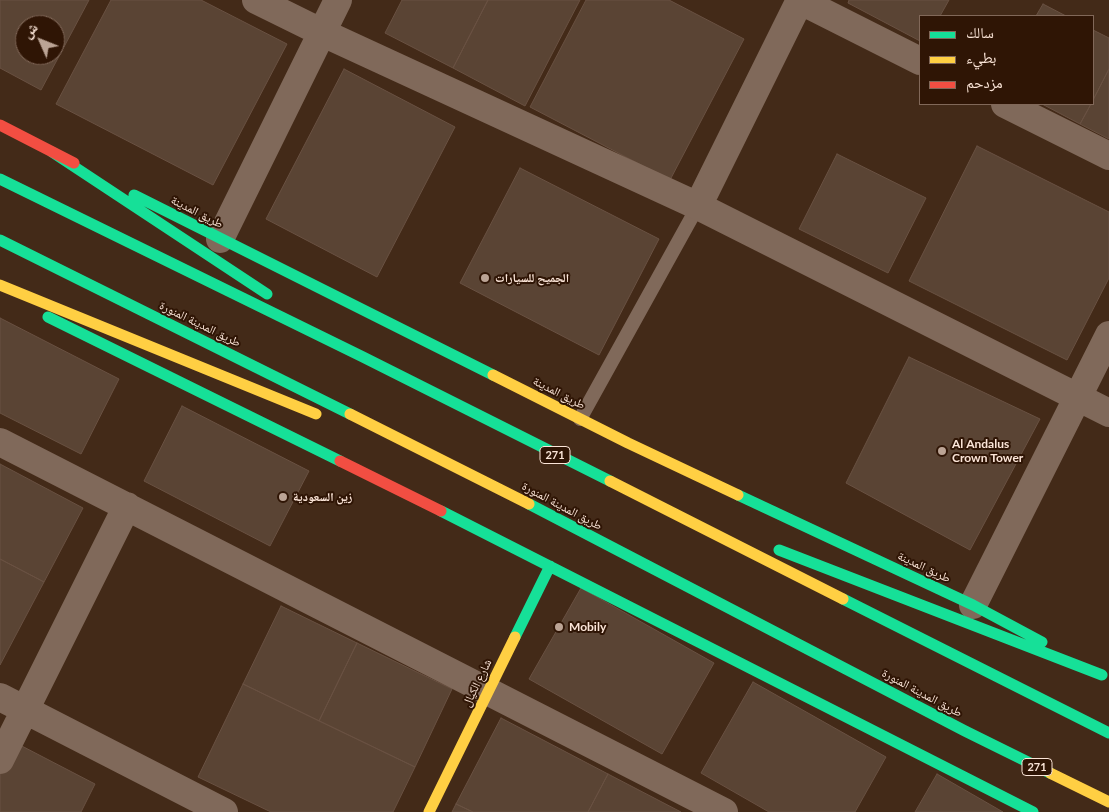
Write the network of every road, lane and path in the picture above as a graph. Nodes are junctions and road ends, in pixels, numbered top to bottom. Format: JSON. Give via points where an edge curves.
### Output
{"nodes":[{"id":1,"x":256,"y":0,"type":"edge"},
{"id":2,"x":338,"y":0,"type":"edge"},
{"id":3,"x":800,"y":0,"type":"edge"},
{"id":4,"x":323,"y":33,"type":"junction"},
{"id":5,"x":919,"y":60,"type":"edge"},
{"id":6,"x":1007,"y":105,"type":"edge"},
{"id":7,"x":0,"y":126,"type":"edge"},
{"id":8,"x":52,"y":152,"type":"junction"},
{"id":9,"x":1109,"y":156,"type":"edge"},
{"id":10,"x":0,"y":179,"type":"edge"},
{"id":11,"x":698,"y":206,"type":"junction"},
{"id":12,"x":220,"y":239,"type":"junction"},
{"id":13,"x":0,"y":240,"type":"edge"},
{"id":14,"x":0,"y":286,"type":"edge"},
{"id":15,"x":0,"y":293,"type":"edge"},
{"id":16,"x":1109,"y":335,"type":"edge"},
{"id":17,"x":362,"y":357,"type":"junction"},
{"id":18,"x":1078,"y":398,"type":"junction"},
{"id":19,"x":1109,"y":413,"type":"edge"},
{"id":20,"x":324,"y":417,"type":"dead end"},
{"id":21,"x":580,"y":419,"type":"junction"},
{"id":22,"x":360,"y":432,"type":"dead end"},
{"id":23,"x":0,"y":442,"type":"edge"},
{"id":24,"x":479,"y":478,"type":"junction"},
{"id":25,"x":628,"y":492,"type":"junction"},
{"id":26,"x":127,"y":506,"type":"junction"},
{"id":27,"x":746,"y":537,"type":"dead end"},
{"id":28,"x":773,"y":548,"type":"dead end"},
{"id":29,"x":550,"y":566,"type":"junction"},
{"id":30,"x":973,"y":605,"type":"junction"},
{"id":31,"x":1106,"y":676,"type":"edge"},
{"id":32,"x":488,"y":691,"type":"junction"},
{"id":33,"x":0,"y":697,"type":"edge"},
{"id":34,"x":25,"y":710,"type":"junction"},
{"id":35,"x":965,"y":731,"type":"junction"},
{"id":36,"x":1109,"y":733,"type":"edge"},
{"id":37,"x":0,"y":760,"type":"edge"},
{"id":38,"x":1109,"y":802,"type":"edge"},
{"id":39,"x":224,"y":812,"type":"edge"},
{"id":40,"x":429,"y":812,"type":"edge"},
{"id":41,"x":724,"y":812,"type":"edge"},
{"id":42,"x":1033,"y":812,"type":"edge"},
{"id":43,"x":1105,"y":812,"type":"edge"}],
"edges":[{"from":1,"to":4,"type":"street"},
{"from":2,"to":4,"type":"street"},
{"from":3,"to":5,"type":"street"},
{"from":3,"to":11,"type":"street"},
{"from":4,"to":11,"type":"street"},
{"from":4,"to":12,"type":"street"},
{"from":6,"to":9,"type":"street"},
{"from":7,"to":8,"type":"main road","name":"طريق المدينة"},
{"from":8,"to":12,"type":"main road","name":"طريق المدينة"},
{"from":8,"to":17,"type":"main road"},
{"from":10,"to":17,"type":"main road","number":"271"},
{"from":11,"to":18,"type":"street"},
{"from":11,"to":21,"type":"lane"},
{"from":12,"to":21,"type":"main road","name":"طريق المدينة"},
{"from":13,"to":24,"type":"main road","name":"طريق المدينة المنورة","number":"271"},
{"from":14,"to":20,"type":"main road"},
{"from":15,"to":29,"type":"main road"},
{"from":16,"to":18,"type":"street"},
{"from":17,"to":25,"type":"main road","number":"271"},
{"from":18,"to":19,"type":"street"},
{"from":18,"to":30,"type":"street"},
{"from":21,"to":30,"type":"main road","name":"طريق المدينة"},
{"from":22,"to":24,"type":"main road"},
{"from":23,"to":26,"type":"street"},
{"from":24,"to":35,"type":"main road","name":"طريق المدينة المنورة","number":"271"},
{"from":25,"to":27,"type":"main road"},
{"from":25,"to":36,"type":"main road","number":"271"},
{"from":26,"to":32,"type":"street"},
{"from":26,"to":34,"type":"street"},
{"from":28,"to":31,"type":"main road"},
{"from":29,"to":32,"type":"main road","name":"شارع الكيال"},
{"from":29,"to":42,"type":"main road"},
{"from":30,"to":31,"type":"main road","name":"طريق المدينة"},
{"from":32,"to":40,"type":"main road","name":"شارع الكيال"},
{"from":32,"to":41,"type":"street"},
{"from":33,"to":34,"type":"street"},
{"from":34,"to":37,"type":"street"},
{"from":34,"to":39,"type":"street"},
{"from":35,"to":38,"type":"main road","name":"طريق المدينة المنورة","number":"271"},
{"from":35,"to":43,"type":"main road"}]}
